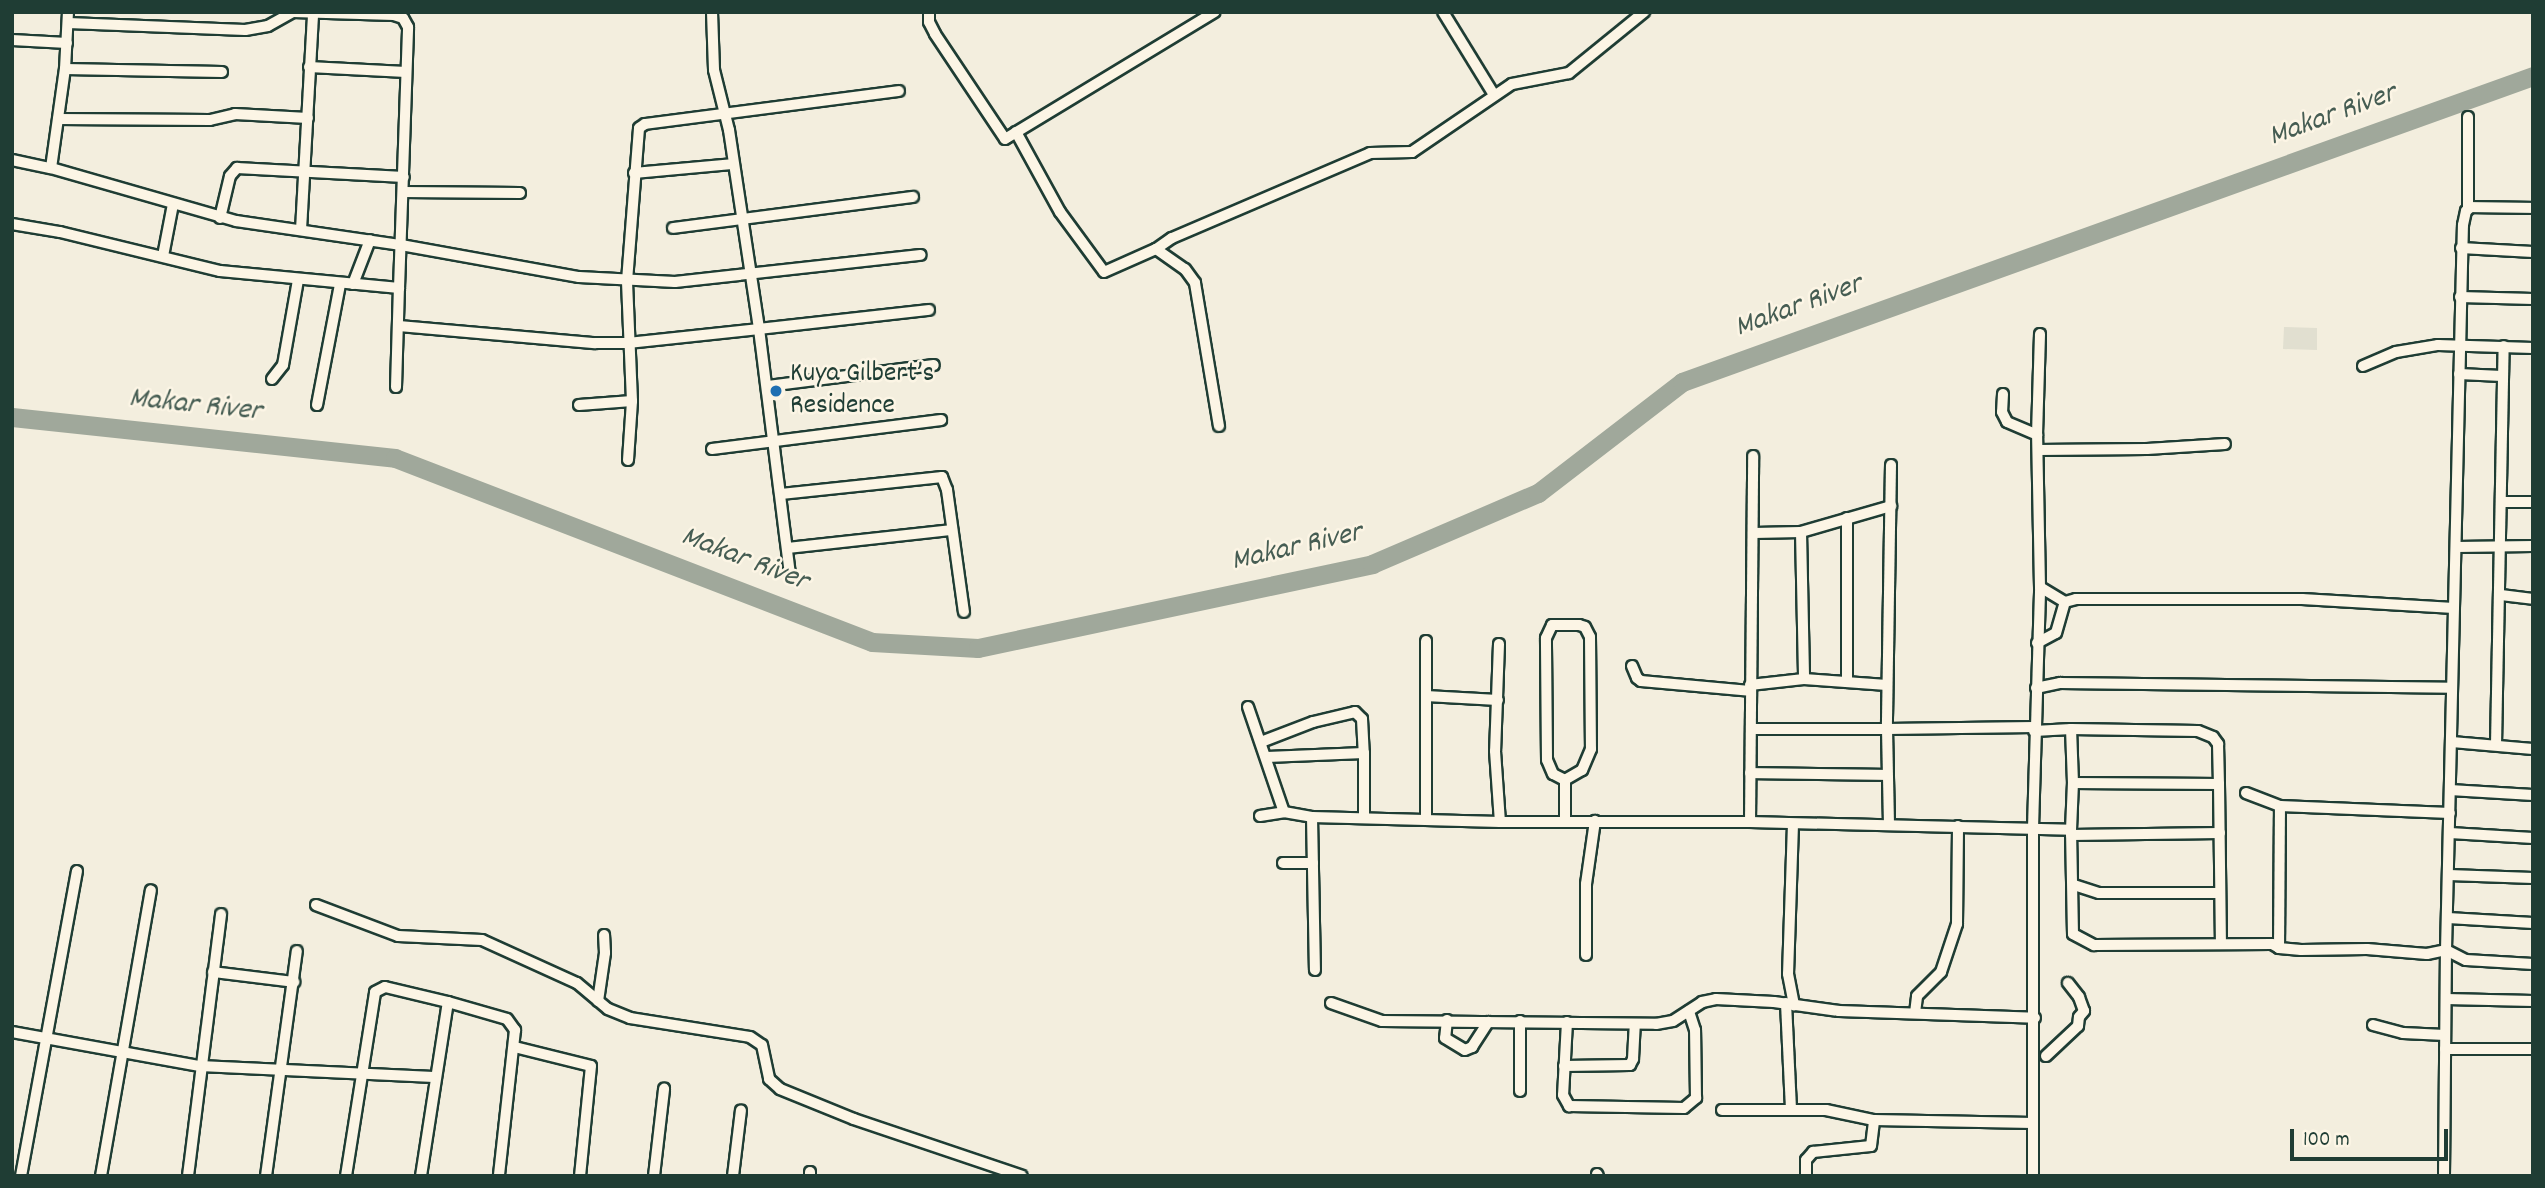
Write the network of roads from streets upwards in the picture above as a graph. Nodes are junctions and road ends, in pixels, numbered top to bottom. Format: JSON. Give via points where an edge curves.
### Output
{"nodes":[{"id":1,"x":130,"y":12,"type":"edge"},
{"id":2,"x":712,"y":12,"type":"edge"},
{"id":3,"x":929,"y":12,"type":"edge"},
{"id":4,"x":1215,"y":12,"type":"edge"},
{"id":5,"x":1443,"y":12,"type":"edge"},
{"id":6,"x":1644,"y":12,"type":"edge"},
{"id":7,"x":313,"y":15,"type":"junction"},
{"id":8,"x":68,"y":18,"type":"edge"},
{"id":9,"x":129,"y":25,"type":"junction"},
{"id":10,"x":12,"y":40,"type":"edge"},
{"id":11,"x":67,"y":43,"type":"junction"},
{"id":12,"x":309,"y":67,"type":"junction"},
{"id":13,"x":65,"y":69,"type":"junction"},
{"id":14,"x":222,"y":72,"type":"dead end"},
{"id":15,"x":406,"y":72,"type":"junction"},
{"id":16,"x":899,"y":91,"type":"dead end"},
{"id":17,"x":1494,"y":95,"type":"junction"},
{"id":18,"x":724,"y":114,"type":"junction"},
{"id":19,"x":2468,"y":117,"type":"dead end"},
{"id":20,"x":308,"y":118,"type":"junction"},
{"id":21,"x":58,"y":119,"type":"junction"},
{"id":22,"x":1016,"y":132,"type":"junction"},
{"id":23,"x":12,"y":160,"type":"edge"},
{"id":24,"x":732,"y":164,"type":"junction"},
{"id":25,"x":51,"y":168,"type":"junction"},
{"id":26,"x":634,"y":173,"type":"junction"},
{"id":27,"x":305,"y":174,"type":"junction"},
{"id":28,"x":404,"y":177,"type":"junction"},
{"id":29,"x":403,"y":192,"type":"junction"},
{"id":30,"x":520,"y":193,"type":"dead end"},
{"id":31,"x":913,"y":197,"type":"dead end"},
{"id":32,"x":173,"y":204,"type":"junction"},
{"id":33,"x":2468,"y":208,"type":"junction"},
{"id":34,"x":2533,"y":208,"type":"edge"},
{"id":35,"x":220,"y":218,"type":"junction"},
{"id":36,"x":744,"y":220,"type":"junction"},
{"id":37,"x":12,"y":224,"type":"edge"},
{"id":38,"x":673,"y":228,"type":"dead end"},
{"id":39,"x":301,"y":230,"type":"junction"},
{"id":40,"x":370,"y":240,"type":"junction"},
{"id":41,"x":401,"y":245,"type":"junction"},
{"id":42,"x":2461,"y":248,"type":"junction"},
{"id":43,"x":1156,"y":249,"type":"junction"},
{"id":44,"x":2533,"y":252,"type":"edge"},
{"id":45,"x":922,"y":255,"type":"dead end"},
{"id":46,"x":163,"y":256,"type":"junction"},
{"id":47,"x":753,"y":275,"type":"junction"},
{"id":48,"x":298,"y":280,"type":"junction"},
{"id":49,"x":627,"y":281,"type":"junction"},
{"id":50,"x":340,"y":284,"type":"junction"},
{"id":51,"x":353,"y":284,"type":"junction"},
{"id":52,"x":399,"y":288,"type":"junction"},
{"id":53,"x":2460,"y":297,"type":"junction"},
{"id":54,"x":2533,"y":299,"type":"edge"},
{"id":55,"x":929,"y":310,"type":"dead end"},
{"id":56,"x":398,"y":326,"type":"junction"},
{"id":57,"x":759,"y":329,"type":"junction"},
{"id":58,"x":2040,"y":334,"type":"dead end"},
{"id":59,"x":628,"y":343,"type":"junction"},
{"id":60,"x":2460,"y":344,"type":"junction"},
{"id":61,"x":2504,"y":346,"type":"junction"},
{"id":62,"x":2533,"y":348,"type":"edge"},
{"id":63,"x":934,"y":365,"type":"dead end"},
{"id":64,"x":2363,"y":366,"type":"dead end"},
{"id":65,"x":2459,"y":374,"type":"junction"},
{"id":66,"x":2502,"y":376,"type":"junction"},
{"id":67,"x":272,"y":379,"type":"dead end"},
{"id":68,"x":768,"y":386,"type":"junction"},
{"id":69,"x":396,"y":387,"type":"dead end"},
{"id":70,"x":2003,"y":394,"type":"dead end"},
{"id":71,"x":632,"y":401,"type":"junction"},
{"id":72,"x":317,"y":405,"type":"dead end"},
{"id":73,"x":579,"y":405,"type":"dead end"},
{"id":74,"x":941,"y":420,"type":"dead end"},
{"id":75,"x":1219,"y":426,"type":"dead end"},
{"id":76,"x":2037,"y":435,"type":"junction"},
{"id":77,"x":773,"y":439,"type":"junction"},
{"id":78,"x":2225,"y":444,"type":"dead end"},
{"id":79,"x":712,"y":449,"type":"dead end"},
{"id":80,"x":2038,"y":450,"type":"junction"},
{"id":81,"x":1753,"y":456,"type":"dead end"},
{"id":82,"x":628,"y":460,"type":"dead end"},
{"id":83,"x":1891,"y":466,"type":"dead end"},
{"id":84,"x":781,"y":494,"type":"junction"},
{"id":85,"x":2502,"y":502,"type":"junction"},
{"id":86,"x":2533,"y":502,"type":"edge"},
{"id":87,"x":1891,"y":506,"type":"junction"},
{"id":88,"x":1847,"y":518,"type":"junction"},
{"id":89,"x":952,"y":530,"type":"junction"},
{"id":90,"x":1801,"y":532,"type":"junction"},
{"id":91,"x":1754,"y":533,"type":"junction"},
{"id":92,"x":2501,"y":546,"type":"junction"},
{"id":93,"x":2456,"y":547,"type":"junction"},
{"id":94,"x":2533,"y":547,"type":"edge"},
{"id":95,"x":788,"y":548,"type":"junction"},
{"id":96,"x":790,"y":575,"type":"dead end"},
{"id":97,"x":2040,"y":587,"type":"junction"},
{"id":98,"x":2501,"y":595,"type":"junction"},
{"id":99,"x":2533,"y":599,"type":"edge"},
{"id":100,"x":2065,"y":602,"type":"junction"},
{"id":101,"x":2455,"y":608,"type":"junction"},
{"id":102,"x":964,"y":612,"type":"dead end"},
{"id":103,"x":1426,"y":641,"type":"dead end"},
{"id":104,"x":1499,"y":643,"type":"dead end"},
{"id":105,"x":2037,"y":643,"type":"junction"},
{"id":106,"x":1632,"y":666,"type":"dead end"},
{"id":107,"x":1804,"y":679,"type":"junction"},
{"id":108,"x":1847,"y":682,"type":"junction"},
{"id":109,"x":1887,"y":685,"type":"junction"},
{"id":110,"x":1750,"y":688,"type":"junction"},
{"id":111,"x":2036,"y":688,"type":"junction"},
{"id":112,"x":2452,"y":688,"type":"junction"},
{"id":113,"x":1426,"y":696,"type":"junction"},
{"id":114,"x":1498,"y":699,"type":"junction"},
{"id":115,"x":1248,"y":707,"type":"dead end"},
{"id":116,"x":1751,"y":729,"type":"junction"},
{"id":117,"x":1887,"y":729,"type":"junction"},
{"id":118,"x":2034,"y":729,"type":"junction"},
{"id":119,"x":2071,"y":729,"type":"junction"},
{"id":120,"x":1261,"y":741,"type":"junction"},
{"id":121,"x":2452,"y":742,"type":"junction"},
{"id":122,"x":2496,"y":745,"type":"junction"},
{"id":123,"x":2533,"y":749,"type":"edge"},
{"id":124,"x":1364,"y":753,"type":"junction"},
{"id":125,"x":1267,"y":757,"type":"junction"},
{"id":126,"x":1750,"y":773,"type":"junction"},
{"id":127,"x":1887,"y":775,"type":"junction"},
{"id":128,"x":1566,"y":780,"type":"junction"},
{"id":129,"x":2073,"y":783,"type":"junction"},
{"id":130,"x":2219,"y":784,"type":"junction"},
{"id":131,"x":2450,"y":790,"type":"junction"},
{"id":132,"x":2246,"y":793,"type":"dead end"},
{"id":133,"x":2533,"y":795,"type":"edge"},
{"id":134,"x":2280,"y":806,"type":"junction"},
{"id":135,"x":1284,"y":812,"type":"junction"},
{"id":136,"x":2450,"y":813,"type":"junction"},
{"id":137,"x":1260,"y":816,"type":"dead end"},
{"id":138,"x":1312,"y":817,"type":"junction"},
{"id":139,"x":1364,"y":817,"type":"junction"},
{"id":140,"x":1426,"y":819,"type":"junction"},
{"id":141,"x":1565,"y":820,"type":"junction"},
{"id":142,"x":1595,"y":821,"type":"junction"},
{"id":143,"x":1500,"y":822,"type":"junction"},
{"id":144,"x":1750,"y":822,"type":"junction"},
{"id":145,"x":1793,"y":824,"type":"junction"},
{"id":146,"x":1889,"y":825,"type":"junction"},
{"id":147,"x":1958,"y":826,"type":"junction"},
{"id":148,"x":2033,"y":828,"type":"junction"},
{"id":149,"x":2071,"y":832,"type":"junction"},
{"id":150,"x":2220,"y":832,"type":"junction"},
{"id":151,"x":2450,"y":833,"type":"junction"},
{"id":152,"x":2533,"y":838,"type":"edge"},
{"id":153,"x":1283,"y":863,"type":"dead end"},
{"id":154,"x":1312,"y":863,"type":"junction"},
{"id":155,"x":77,"y":871,"type":"dead end"},
{"id":156,"x":2449,"y":875,"type":"junction"},
{"id":157,"x":2533,"y":878,"type":"edge"},
{"id":158,"x":2074,"y":885,"type":"junction"},
{"id":159,"x":151,"y":890,"type":"dead end"},
{"id":160,"x":2220,"y":892,"type":"junction"},
{"id":161,"x":316,"y":905,"type":"dead end"},
{"id":162,"x":221,"y":914,"type":"dead end"},
{"id":163,"x":2448,"y":918,"type":"junction"},
{"id":164,"x":2533,"y":923,"type":"edge"},
{"id":165,"x":604,"y":935,"type":"dead end"},
{"id":166,"x":2221,"y":944,"type":"junction"},
{"id":167,"x":2279,"y":948,"type":"junction"},
{"id":168,"x":2446,"y":950,"type":"junction"},
{"id":169,"x":297,"y":951,"type":"dead end"},
{"id":170,"x":1586,"y":955,"type":"dead end"},
{"id":171,"x":2527,"y":963,"type":"edge"},
{"id":172,"x":2533,"y":969,"type":"edge"},
{"id":173,"x":1315,"y":970,"type":"dead end"},
{"id":174,"x":213,"y":972,"type":"junction"},
{"id":175,"x":294,"y":982,"type":"junction"},
{"id":176,"x":2068,"y":983,"type":"dead end"},
{"id":177,"x":2446,"y":999,"type":"junction"},
{"id":178,"x":598,"y":1001,"type":"junction"},
{"id":179,"x":2533,"y":1001,"type":"edge"},
{"id":180,"x":448,"y":1002,"type":"junction"},
{"id":181,"x":1331,"y":1003,"type":"dead end"},
{"id":182,"x":1790,"y":1004,"type":"junction"},
{"id":183,"x":1689,"y":1011,"type":"junction"},
{"id":184,"x":1915,"y":1013,"type":"junction"},
{"id":185,"x":2035,"y":1018,"type":"junction"},
{"id":186,"x":1447,"y":1020,"type":"junction"},
{"id":187,"x":1520,"y":1021,"type":"junction"},
{"id":188,"x":1488,"y":1022,"type":"junction"},
{"id":189,"x":1567,"y":1022,"type":"junction"},
{"id":190,"x":1635,"y":1025,"type":"junction"},
{"id":191,"x":2373,"y":1025,"type":"dead end"},
{"id":192,"x":12,"y":1032,"type":"edge"},
{"id":193,"x":2445,"y":1035,"type":"junction"},
{"id":194,"x":46,"y":1037,"type":"junction"},
{"id":195,"x":515,"y":1047,"type":"junction"},
{"id":196,"x":2445,"y":1049,"type":"junction"},
{"id":197,"x":2533,"y":1049,"type":"edge"},
{"id":198,"x":121,"y":1051,"type":"junction"},
{"id":199,"x":2046,"y":1056,"type":"dead end"},
{"id":200,"x":200,"y":1066,"type":"junction"},
{"id":201,"x":1564,"y":1066,"type":"junction"},
{"id":202,"x":283,"y":1071,"type":"junction"},
{"id":203,"x":362,"y":1073,"type":"junction"},
{"id":204,"x":434,"y":1077,"type":"junction"},
{"id":205,"x":664,"y":1089,"type":"dead end"},
{"id":206,"x":1520,"y":1091,"type":"dead end"},
{"id":207,"x":1791,"y":1109,"type":"junction"},
{"id":208,"x":741,"y":1110,"type":"dead end"},
{"id":209,"x":1722,"y":1110,"type":"dead end"},
{"id":210,"x":1874,"y":1120,"type":"junction"},
{"id":211,"x":2034,"y":1124,"type":"junction"},
{"id":212,"x":21,"y":1176,"type":"edge"},
{"id":213,"x":101,"y":1176,"type":"edge"},
{"id":214,"x":188,"y":1176,"type":"edge"},
{"id":215,"x":265,"y":1176,"type":"edge"},
{"id":216,"x":346,"y":1176,"type":"edge"},
{"id":217,"x":421,"y":1176,"type":"edge"},
{"id":218,"x":499,"y":1176,"type":"edge"},
{"id":219,"x":580,"y":1176,"type":"edge"},
{"id":220,"x":654,"y":1176,"type":"edge"},
{"id":221,"x":733,"y":1176,"type":"edge"},
{"id":222,"x":1022,"y":1176,"type":"edge"},
{"id":223,"x":1806,"y":1176,"type":"edge"},
{"id":224,"x":2033,"y":1176,"type":"edge"},
{"id":225,"x":2444,"y":1176,"type":"edge"}],
"edges":[{"from":1,"to":9,"type":"street"},
{"from":2,"to":18,"type":"street","via":[[714,70]]},
{"from":3,"to":22,"type":"street","via":[[935,34],[1005,139]]},
{"from":4,"to":22,"type":"street"},
{"from":5,"to":17,"type":"street"},
{"from":6,"to":17,"type":"street","via":[[1570,73],[1525,80]]},
{"from":7,"to":9,"type":"street","via":[[293,12],[268,26],[245,30]]},
{"from":7,"to":12,"type":"street"},
{"from":7,"to":15,"type":"street","via":[[402,18],[408,27]]},
{"from":8,"to":9,"type":"street"},
{"from":8,"to":11,"type":"street"},
{"from":10,"to":11,"type":"street"},
{"from":11,"to":13,"type":"street"},
{"from":12,"to":15,"type":"street"},
{"from":12,"to":20,"type":"street"},
{"from":13,"to":14,"type":"street"},
{"from":13,"to":21,"type":"street"},
{"from":15,"to":28,"type":"street"},
{"from":16,"to":18,"type":"street"},
{"from":17,"to":43,"type":"street","via":[[1412,152],[1370,153]]},
{"from":18,"to":24,"type":"street"},
{"from":18,"to":26,"type":"street","via":[[641,125]]},
{"from":19,"to":33,"type":"street"},
{"from":20,"to":21,"type":"street","via":[[235,114],[209,120]]},
{"from":20,"to":27,"type":"street"},
{"from":21,"to":25,"type":"street"},
{"from":22,"to":43,"type":"street","via":[[1060,212],[1104,272]]},
{"from":23,"to":25,"type":"street"},
{"from":24,"to":26,"type":"street"},
{"from":24,"to":36,"type":"street"},
{"from":25,"to":32,"type":"street"},
{"from":26,"to":49,"type":"street"},
{"from":27,"to":28,"type":"street"},
{"from":27,"to":35,"type":"street","via":[[237,168],[230,176]]},
{"from":27,"to":39,"type":"street"},
{"from":28,"to":29,"type":"street"},
{"from":29,"to":30,"type":"street"},
{"from":29,"to":41,"type":"street"},
{"from":31,"to":36,"type":"street"},
{"from":32,"to":35,"type":"street"},
{"from":32,"to":46,"type":"street"},
{"from":33,"to":34,"type":"street"},
{"from":33,"to":42,"type":"street"},
{"from":35,"to":39,"type":"street"},
{"from":36,"to":38,"type":"street"},
{"from":36,"to":47,"type":"street"},
{"from":37,"to":46,"type":"street"},
{"from":39,"to":40,"type":"street"},
{"from":40,"to":41,"type":"street"},
{"from":40,"to":51,"type":"street"},
{"from":41,"to":49,"type":"street","via":[[525,269]]},
{"from":41,"to":52,"type":"street"},
{"from":42,"to":44,"type":"street"},
{"from":42,"to":53,"type":"street"},
{"from":43,"to":75,"type":"street","via":[[1185,269],[1195,284]]},
{"from":45,"to":47,"type":"street"},
{"from":46,"to":48,"type":"street","via":[[220,271]]},
{"from":47,"to":49,"type":"street"},
{"from":47,"to":57,"type":"street"},
{"from":48,"to":50,"type":"street"},
{"from":48,"to":67,"type":"street","via":[[283,365]]},
{"from":49,"to":59,"type":"street"},
{"from":50,"to":51,"type":"street"},
{"from":50,"to":72,"type":"street"},
{"from":51,"to":52,"type":"street"},
{"from":52,"to":56,"type":"street"},
{"from":53,"to":54,"type":"street"},
{"from":53,"to":60,"type":"street"},
{"from":55,"to":57,"type":"street"},
{"from":56,"to":59,"type":"street"},
{"from":56,"to":69,"type":"street"},
{"from":57,"to":59,"type":"street"},
{"from":57,"to":68,"type":"street"},
{"from":58,"to":76,"type":"street"},
{"from":59,"to":71,"type":"street"},
{"from":60,"to":61,"type":"street"},
{"from":60,"to":64,"type":"street","via":[[2396,352]]},
{"from":60,"to":65,"type":"street"},
{"from":61,"to":62,"type":"street"},
{"from":61,"to":66,"type":"street"},
{"from":63,"to":68,"type":"street"},
{"from":65,"to":66,"type":"street"},
{"from":65,"to":93,"type":"street"},
{"from":66,"to":85,"type":"street"},
{"from":68,"to":77,"type":"street"},
{"from":70,"to":76,"type":"street","via":[[2002,412],[2007,422]]},
{"from":71,"to":73,"type":"street"},
{"from":71,"to":82,"type":"street"},
{"from":74,"to":77,"type":"street"},
{"from":76,"to":80,"type":"street"},
{"from":77,"to":79,"type":"street"},
{"from":77,"to":84,"type":"street"},
{"from":78,"to":80,"type":"street"},
{"from":80,"to":97,"type":"street"},
{"from":81,"to":91,"type":"street"},
{"from":83,"to":87,"type":"street"},
{"from":84,"to":89,"type":"street","via":[[939,475],[945,480]]},
{"from":84,"to":95,"type":"street"},
{"from":85,"to":86,"type":"street"},
{"from":85,"to":92,"type":"street"},
{"from":87,"to":88,"type":"street"},
{"from":87,"to":109,"type":"street"},
{"from":88,"to":90,"type":"street"},
{"from":88,"to":108,"type":"street"},
{"from":89,"to":95,"type":"street"},
{"from":89,"to":102,"type":"street"},
{"from":90,"to":91,"type":"street"},
{"from":90,"to":107,"type":"street"},
{"from":91,"to":110,"type":"street"},
{"from":92,"to":93,"type":"street"},
{"from":92,"to":94,"type":"street"},
{"from":92,"to":98,"type":"street"},
{"from":93,"to":101,"type":"street"},
{"from":95,"to":96,"type":"street"},
{"from":97,"to":100,"type":"street"},
{"from":97,"to":105,"type":"street"},
{"from":98,"to":99,"type":"street"},
{"from":98,"to":122,"type":"street"},
{"from":100,"to":101,"type":"street","via":[[2106,597],[2302,599]]},
{"from":100,"to":105,"type":"street","via":[[2059,629]]},
{"from":101,"to":112,"type":"street"},
{"from":103,"to":113,"type":"street"},
{"from":104,"to":114,"type":"street"},
{"from":105,"to":111,"type":"street"},
{"from":106,"to":110,"type":"street","via":[[1641,681]]},
{"from":107,"to":108,"type":"street"},
{"from":107,"to":110,"type":"street"},
{"from":108,"to":109,"type":"street"},
{"from":109,"to":117,"type":"street"},
{"from":110,"to":116,"type":"street"},
{"from":111,"to":112,"type":"street","via":[[2060,683]]},
{"from":111,"to":118,"type":"street"},
{"from":112,"to":121,"type":"street"},
{"from":113,"to":114,"type":"street"},
{"from":113,"to":140,"type":"street"},
{"from":114,"to":143,"type":"street","via":[[1495,751]]},
{"from":115,"to":120,"type":"street"},
{"from":116,"to":117,"type":"street"},
{"from":116,"to":126,"type":"street"},
{"from":117,"to":118,"type":"street"},
{"from":117,"to":127,"type":"street"},
{"from":118,"to":119,"type":"street"},
{"from":118,"to":148,"type":"street"},
{"from":119,"to":129,"type":"street"},
{"from":119,"to":130,"type":"street","via":[[2207,734],[2218,744]]},
{"from":120,"to":124,"type":"street","via":[[1355,712],[1363,719]]},
{"from":120,"to":125,"type":"street"},
{"from":121,"to":122,"type":"street"},
{"from":121,"to":131,"type":"street"},
{"from":122,"to":123,"type":"street"},
{"from":124,"to":125,"type":"street"},
{"from":124,"to":139,"type":"street"},
{"from":125,"to":135,"type":"street"},
{"from":126,"to":127,"type":"street"},
{"from":126,"to":144,"type":"street"},
{"from":127,"to":146,"type":"street"},
{"from":128,"to":128,"type":"street","via":[[1582,769],[1591,749],[1590,637],[1585,626],[1552,625],[1546,633],[1547,760],[1553,774]]},
{"from":128,"to":141,"type":"street"},
{"from":129,"to":130,"type":"street"},
{"from":129,"to":149,"type":"street"},
{"from":130,"to":150,"type":"street"},
{"from":131,"to":133,"type":"street"},
{"from":131,"to":136,"type":"street"},
{"from":132,"to":134,"type":"street"},
{"from":134,"to":136,"type":"street"},
{"from":134,"to":167,"type":"street"},
{"from":135,"to":137,"type":"street"},
{"from":135,"to":138,"type":"street"},
{"from":136,"to":151,"type":"street"},
{"from":138,"to":139,"type":"street"},
{"from":138,"to":154,"type":"street"},
{"from":139,"to":140,"type":"street"},
{"from":140,"to":143,"type":"street"},
{"from":141,"to":142,"type":"street"},
{"from":141,"to":143,"type":"street"},
{"from":142,"to":144,"type":"street"},
{"from":142,"to":170,"type":"street","via":[[1586,884]]},
{"from":144,"to":145,"type":"street"},
{"from":145,"to":146,"type":"street"},
{"from":145,"to":182,"type":"street"},
{"from":146,"to":147,"type":"street"},
{"from":147,"to":148,"type":"street"},
{"from":147,"to":184,"type":"street","via":[[1957,924],[1941,972],[1917,996]]},
{"from":148,"to":149,"type":"street"},
{"from":148,"to":185,"type":"street"},
{"from":149,"to":150,"type":"street"},
{"from":149,"to":158,"type":"street"},
{"from":150,"to":160,"type":"street"},
{"from":151,"to":152,"type":"street"},
{"from":151,"to":156,"type":"street"},
{"from":153,"to":154,"type":"street"},
{"from":154,"to":173,"type":"street"},
{"from":155,"to":194,"type":"street"},
{"from":156,"to":157,"type":"street"},
{"from":156,"to":163,"type":"street"},
{"from":158,"to":160,"type":"street","via":[[2099,892]]},
{"from":158,"to":166,"type":"street","via":[[2073,934],[2079,940],[2094,945]]},
{"from":159,"to":198,"type":"street"},
{"from":160,"to":166,"type":"street"},
{"from":161,"to":178,"type":"street","via":[[398,936],[482,940],[577,983]]},
{"from":162,"to":174,"type":"street"},
{"from":163,"to":164,"type":"street"},
{"from":163,"to":168,"type":"street"},
{"from":165,"to":178,"type":"street"},
{"from":166,"to":167,"type":"street","via":[[2272,944]]},
{"from":167,"to":168,"type":"street","via":[[2427,954]]},
{"from":168,"to":171,"type":"street","via":[[2466,960]]},
{"from":168,"to":177,"type":"street"},
{"from":169,"to":175,"type":"street"},
{"from":171,"to":172,"type":"street"},
{"from":174,"to":175,"type":"street"},
{"from":174,"to":200,"type":"street"},
{"from":175,"to":202,"type":"street"},
{"from":176,"to":199,"type":"street","via":[[2084,1011],[2078,1026]]},
{"from":177,"to":179,"type":"street"},
{"from":177,"to":193,"type":"street"},
{"from":178,"to":222,"type":"street","via":[[630,1018],[750,1037],[762,1045],[769,1079],[780,1089]]},
{"from":180,"to":195,"type":"street","via":[[507,1019],[515,1030]]},
{"from":180,"to":203,"type":"street","via":[[384,987],[375,992]]},
{"from":180,"to":204,"type":"street"},
{"from":181,"to":186,"type":"street","via":[[1373,1019]]},
{"from":182,"to":183,"type":"street","via":[[1716,999]]},
{"from":182,"to":184,"type":"street"},
{"from":182,"to":207,"type":"street"},
{"from":183,"to":190,"type":"street","via":[[1665,1023]]},
{"from":183,"to":201,"type":"street","via":[[1695,1030],[1696,1098],[1689,1106],[1569,1106],[1563,1095]]},
{"from":184,"to":185,"type":"street"},
{"from":185,"to":211,"type":"street"},
{"from":186,"to":188,"type":"street"},
{"from":186,"to":188,"type":"street","via":[[1445,1038],[1465,1050],[1472,1047]]},
{"from":187,"to":188,"type":"street"},
{"from":187,"to":189,"type":"street"},
{"from":187,"to":206,"type":"street"},
{"from":189,"to":190,"type":"street"},
{"from":189,"to":201,"type":"street"},
{"from":190,"to":201,"type":"street","via":[[1630,1065]]},
{"from":191,"to":193,"type":"street","via":[[2403,1033]]},
{"from":192,"to":194,"type":"street"},
{"from":193,"to":196,"type":"street"},
{"from":194,"to":198,"type":"street"},
{"from":194,"to":212,"type":"street"},
{"from":195,"to":218,"type":"street"},
{"from":195,"to":219,"type":"street","via":[[591,1066]]},
{"from":196,"to":197,"type":"street"},
{"from":196,"to":225,"type":"street"},
{"from":198,"to":200,"type":"street"},
{"from":198,"to":213,"type":"street"},
{"from":200,"to":202,"type":"street"},
{"from":200,"to":214,"type":"street"},
{"from":202,"to":203,"type":"street"},
{"from":202,"to":215,"type":"street"},
{"from":203,"to":204,"type":"street"},
{"from":203,"to":216,"type":"street"},
{"from":204,"to":217,"type":"street"},
{"from":205,"to":220,"type":"street"},
{"from":207,"to":209,"type":"street"},
{"from":207,"to":210,"type":"street","via":[[1826,1110]]},
{"from":208,"to":221,"type":"street"},
{"from":210,"to":211,"type":"street"},
{"from":210,"to":223,"type":"street","via":[[1871,1146],[1813,1152],[1806,1160]]},
{"from":211,"to":224,"type":"street"}]}
